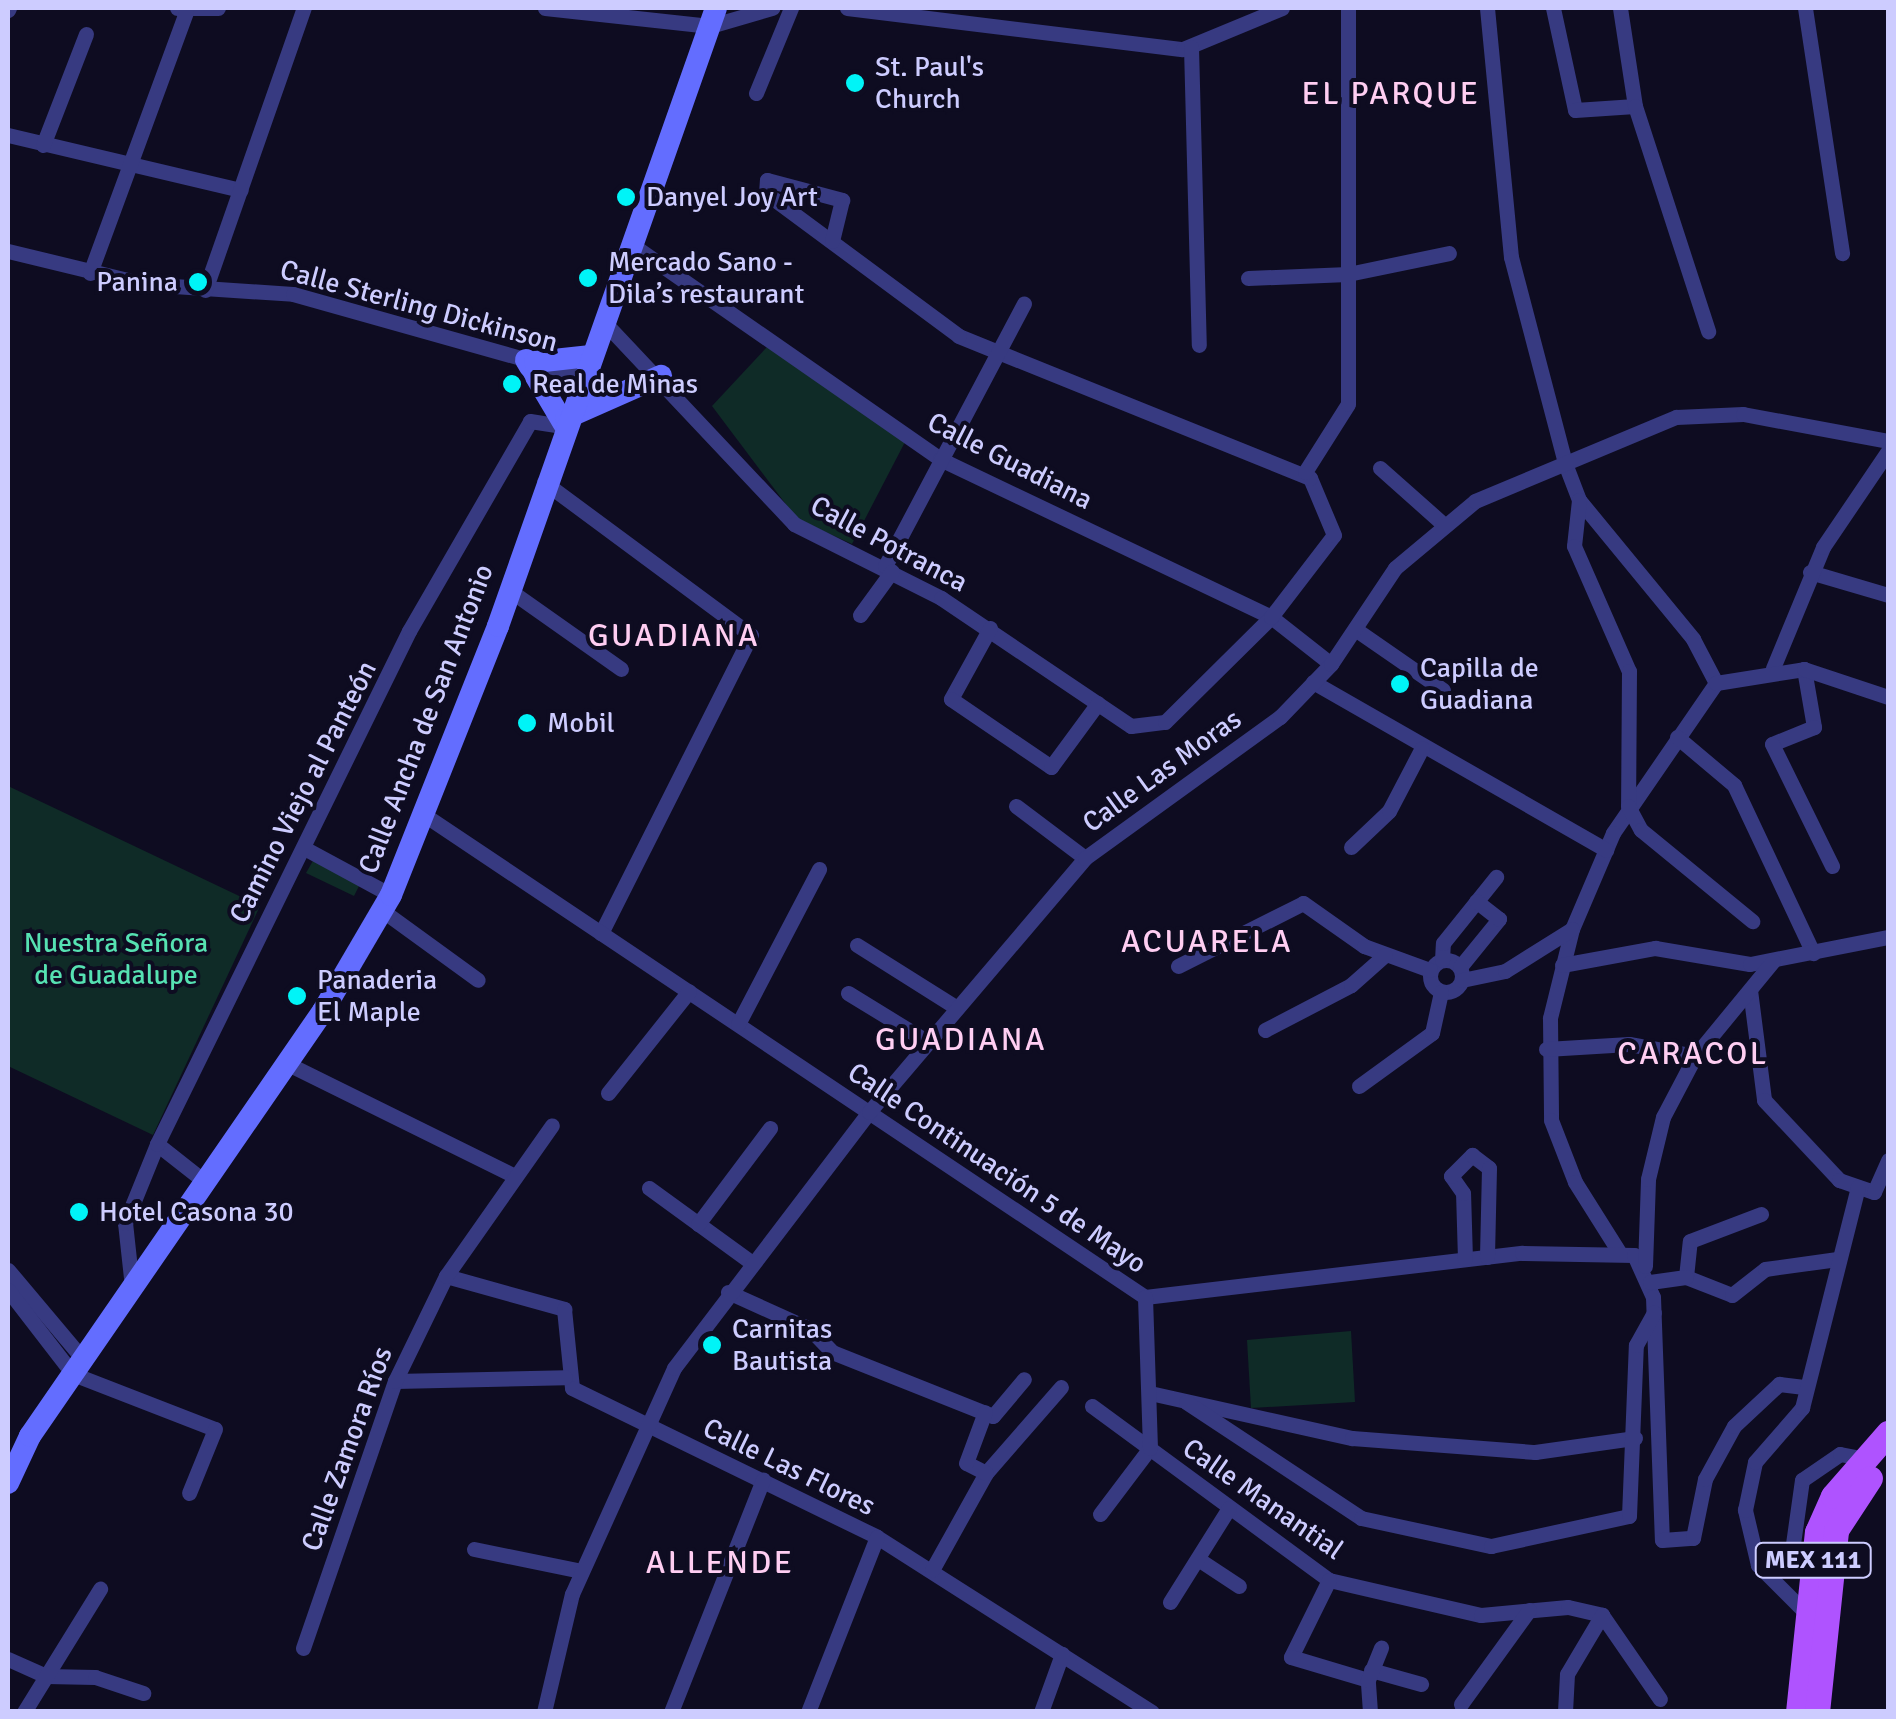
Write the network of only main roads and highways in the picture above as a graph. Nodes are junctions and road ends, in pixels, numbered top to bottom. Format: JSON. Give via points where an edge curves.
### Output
{"nodes":[{"id":1,"x":713,"y":17,"type":"edge"},
{"id":2,"x":586,"y":365,"type":"junction"},
{"id":3,"x":661,"y":376,"type":"road end"},
{"id":4,"x":564,"y":423,"type":"junction"},
{"id":5,"x":1888,"y":1433,"type":"edge"},
{"id":6,"x":30,"y":1436,"type":"junction"},
{"id":7,"x":8,"y":1458,"type":"edge"},
{"id":8,"x":1877,"y":1459,"type":"edge"},
{"id":9,"x":8,"y":1483,"type":"edge"},
{"id":10,"x":1798,"y":1712,"type":"edge"},
{"id":11,"x":1817,"y":1712,"type":"edge"}],
"edges":[{"from":1,"to":2,"type":"main road","name":"Calle Ancha de San Antonio"},
{"from":2,"to":4,"type":"main road","name":"Calle Ancha de San Antonio"},
{"from":2,"to":4,"type":"main road","via":[[531,361]]},
{"from":3,"to":4,"type":"main road"},
{"from":4,"to":6,"type":"main road","name":"Calle Ancha de San Antonio","via":[[426,816],[387,903],[286,1063]]},
{"from":5,"to":8,"type":"main road","number":"MEX 111"},
{"from":6,"to":7,"type":"main road"},
{"from":6,"to":9,"type":"main road"},
{"from":8,"to":10,"type":"main road","number":"MEX 111","via":[[1817,1532]]},
{"from":8,"to":11,"type":"main road","number":"MEX 111","via":[[1836,1530]]}]}
